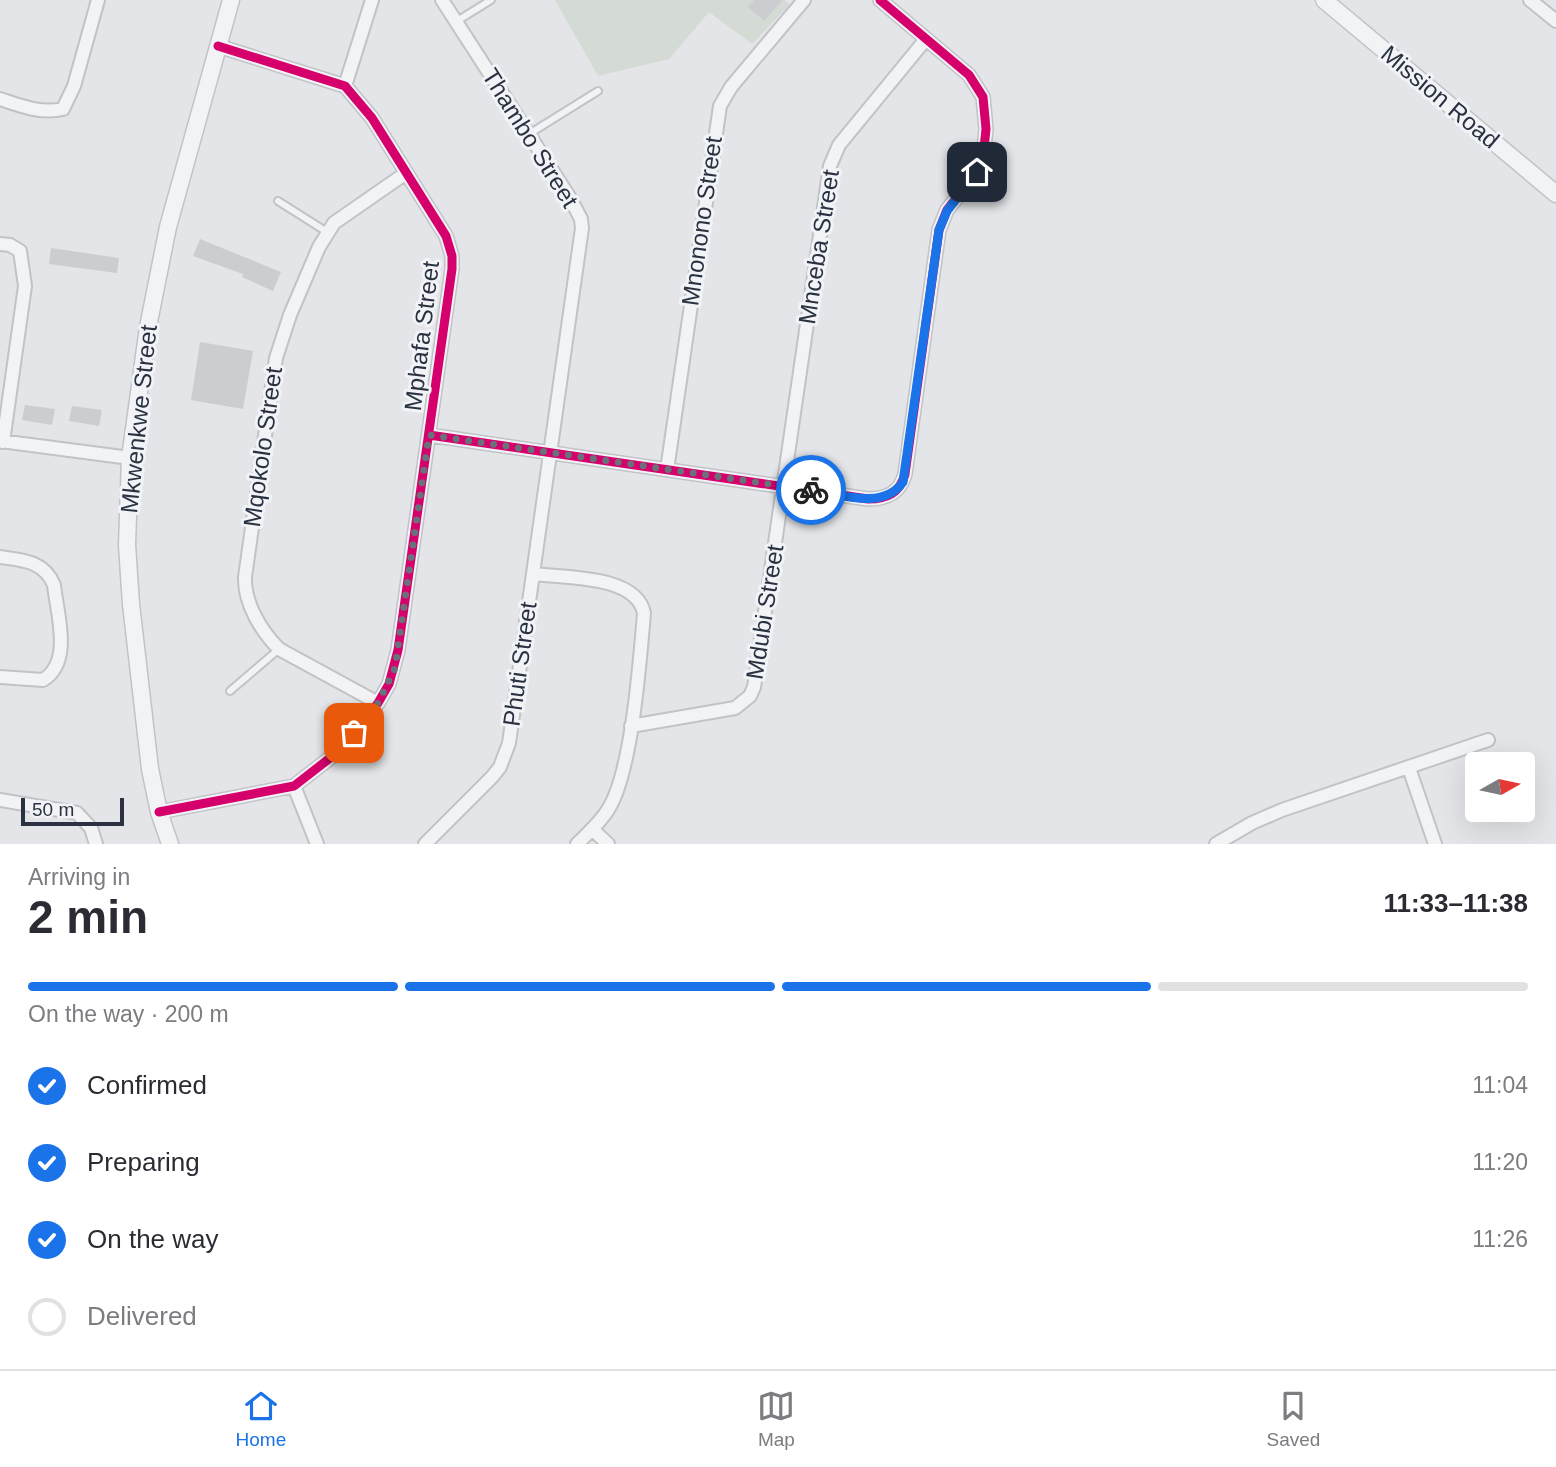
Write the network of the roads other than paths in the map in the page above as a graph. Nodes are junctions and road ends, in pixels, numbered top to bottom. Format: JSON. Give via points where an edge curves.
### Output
{"nodes":[{"id":1,"x":98,"y":0,"type":"edge"},
{"id":2,"x":231,"y":0,"type":"edge"},
{"id":3,"x":372,"y":0,"type":"edge"},
{"id":4,"x":442,"y":0,"type":"edge"},
{"id":5,"x":491,"y":0,"type":"edge"},
{"id":6,"x":804,"y":0,"type":"edge"},
{"id":7,"x":880,"y":0,"type":"edge"},
{"id":8,"x":1324,"y":0,"type":"edge"},
{"id":9,"x":1530,"y":0,"type":"edge"},
{"id":10,"x":1554,"y":16,"type":"edge"},
{"id":11,"x":456,"y":21,"type":"junction"},
{"id":12,"x":926,"y":39,"type":"junction"},
{"id":13,"x":218,"y":46,"type":"junction"},
{"id":14,"x":345,"y":86,"type":"junction"},
{"id":15,"x":598,"y":92,"type":"dead end"},
{"id":16,"x":0,"y":99,"type":"edge"},
{"id":17,"x":528,"y":134,"type":"junction"},
{"id":18,"x":406,"y":173,"type":"junction"},
{"id":19,"x":1556,"y":194,"type":"edge"},
{"id":20,"x":278,"y":201,"type":"dead end"},
{"id":21,"x":327,"y":232,"type":"junction"},
{"id":22,"x":0,"y":244,"type":"edge"},
{"id":23,"x":429,"y":435,"type":"junction"},
{"id":24,"x":2,"y":441,"type":"edge"},
{"id":25,"x":549,"y":454,"type":"junction"},
{"id":26,"x":130,"y":458,"type":"junction"},
{"id":27,"x":667,"y":470,"type":"junction"},
{"id":28,"x":783,"y":486,"type":"junction"},
{"id":29,"x":0,"y":557,"type":"edge"},
{"id":30,"x":534,"y":574,"type":"junction"},
{"id":31,"x":279,"y":649,"type":"junction"},
{"id":32,"x":0,"y":677,"type":"edge"},
{"id":33,"x":230,"y":691,"type":"dead end"},
{"id":34,"x":378,"y":703,"type":"junction"},
{"id":35,"x":631,"y":726,"type":"junction"},
{"id":36,"x":1488,"y":740,"type":"dead end"},
{"id":37,"x":1409,"y":768,"type":"junction"},
{"id":38,"x":294,"y":786,"type":"junction"},
{"id":39,"x":0,"y":800,"type":"edge"},
{"id":40,"x":159,"y":812,"type":"junction"},
{"id":41,"x":592,"y":829,"type":"junction"},
{"id":42,"x":96,"y":844,"type":"edge"},
{"id":43,"x":170,"y":844,"type":"edge"},
{"id":44,"x":317,"y":844,"type":"edge"},
{"id":45,"x":425,"y":844,"type":"edge"},
{"id":46,"x":577,"y":844,"type":"edge"},
{"id":47,"x":608,"y":844,"type":"edge"},
{"id":48,"x":1216,"y":844,"type":"edge"},
{"id":49,"x":1436,"y":844,"type":"edge"}],
"edges":[{"from":1,"to":16,"type":"street","via":[[75,86],[63,109],[31,109]]},
{"from":2,"to":13,"type":"street","name":"Mkwenkwe Street"},
{"from":3,"to":14,"type":"street"},
{"from":4,"to":11,"type":"street","name":"Thambo Street"},
{"from":5,"to":11,"type":"lane"},
{"from":6,"to":27,"type":"street","name":"Mnonono Street","via":[[720,106]]},
{"from":7,"to":12,"type":"street"},
{"from":8,"to":19,"type":"street","name":"Mission Road"},
{"from":9,"to":10,"type":"street"},
{"from":11,"to":17,"type":"street","name":"Thambo Street"},
{"from":12,"to":28,"type":"street","name":"Mnceba Street","via":[[834,153]]},
{"from":12,"to":28,"type":"street","via":[[970,75],[983,97],[986,129],[977,172],[942,220],[905,474],[890,496],[868,499]]},
{"from":13,"to":14,"type":"street"},
{"from":13,"to":26,"type":"street","name":"Mkwenkwe Street","via":[[156,279]]},
{"from":14,"to":18,"type":"street","name":"Mphafa Street","via":[[372,118]]},
{"from":15,"to":17,"type":"lane"},
{"from":17,"to":25,"type":"street","name":"Thambo Street","via":[[577,209],[582,228]]},
{"from":18,"to":21,"type":"street","name":"Mqokolo Street","via":[[342,215]]},
{"from":18,"to":23,"type":"street","name":"Mphafa Street","via":[[446,236],[452,256]]},
{"from":20,"to":21,"type":"lane"},
{"from":21,"to":31,"type":"street","name":"Mqokolo Street","via":[[279,344],[245,577],[248,601]]},
{"from":22,"to":24,"type":"street","via":[[20,251],[25,286]]},
{"from":23,"to":25,"type":"street"},
{"from":23,"to":34,"type":"street","name":"Mphafa Street","via":[[398,650],[389,684]]},
{"from":24,"to":26,"type":"street"},
{"from":25,"to":27,"type":"street"},
{"from":25,"to":30,"type":"street","name":"Phuti Street"},
{"from":26,"to":40,"type":"street","name":"Mkwenkwe Street","via":[[131,604]]},
{"from":27,"to":28,"type":"street"},
{"from":28,"to":35,"type":"street","name":"Mdubi Street","via":[[757,675],[750,696],[735,708]]},
{"from":29,"to":32,"type":"street","via":[[34,563],[50,576],[61,649],[55,670],[43,680]]},
{"from":30,"to":35,"type":"street","via":[[622,586],[642,603]]},
{"from":30,"to":45,"type":"street","name":"Phuti Street","via":[[505,755],[492,777]]},
{"from":31,"to":33,"type":"lane"},
{"from":31,"to":34,"type":"street","name":"Mqokolo Street"},
{"from":34,"to":38,"type":"street","name":"Mphafa Street","via":[[339,751]]},
{"from":35,"to":41,"type":"street","via":[[616,794]]},
{"from":36,"to":37,"type":"street"},
{"from":37,"to":48,"type":"street","via":[[1274,813]]},
{"from":37,"to":49,"type":"street"},
{"from":38,"to":40,"type":"street","name":"Mphafa Street"},
{"from":38,"to":44,"type":"street"},
{"from":39,"to":42,"type":"street","via":[[77,813],[91,828]]},
{"from":40,"to":43,"type":"street","name":"Mkwenkwe Street"},
{"from":41,"to":46,"type":"street"},
{"from":41,"to":47,"type":"street"}]}
